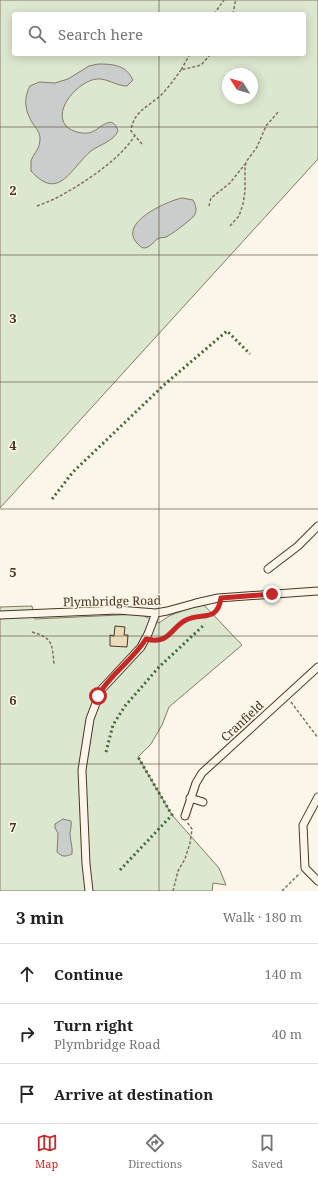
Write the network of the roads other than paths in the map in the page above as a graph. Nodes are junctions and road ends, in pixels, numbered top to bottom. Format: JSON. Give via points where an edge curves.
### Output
{"nodes":[{"id":1,"x":318,"y":526,"type":"edge"},
{"id":2,"x":268,"y":569,"type":"dead end"},
{"id":3,"x":318,"y":590,"type":"edge"},
{"id":4,"x":156,"y":613,"type":"junction"},
{"id":5,"x":0,"y":615,"type":"edge"},
{"id":6,"x":318,"y":666,"type":"edge"},
{"id":7,"x":318,"y":797,"type":"edge"},
{"id":8,"x":190,"y":798,"type":"junction"},
{"id":9,"x":203,"y":802,"type":"dead end"},
{"id":10,"x":185,"y":816,"type":"road end"},
{"id":11,"x":318,"y":881,"type":"edge"},
{"id":12,"x":89,"y":891,"type":"edge"}],
"edges":[{"from":1,"to":2,"type":"street","via":[[298,546]]},
{"from":3,"to":4,"type":"street","name":"Plymbridge Road","via":[[221,598]]},
{"from":4,"to":5,"type":"street","name":"Plymbridge Road","via":[[118,610]]},
{"from":4,"to":12,"type":"street","via":[[146,639],[101,690],[90,719],[82,770]]},
{"from":6,"to":8,"type":"street","name":"Cranfield","via":[[202,773]]},
{"from":7,"to":11,"type":"street","via":[[303,825],[305,868]]},
{"from":8,"to":9,"type":"street"},
{"from":8,"to":10,"type":"street","name":"Cranfield"}]}
